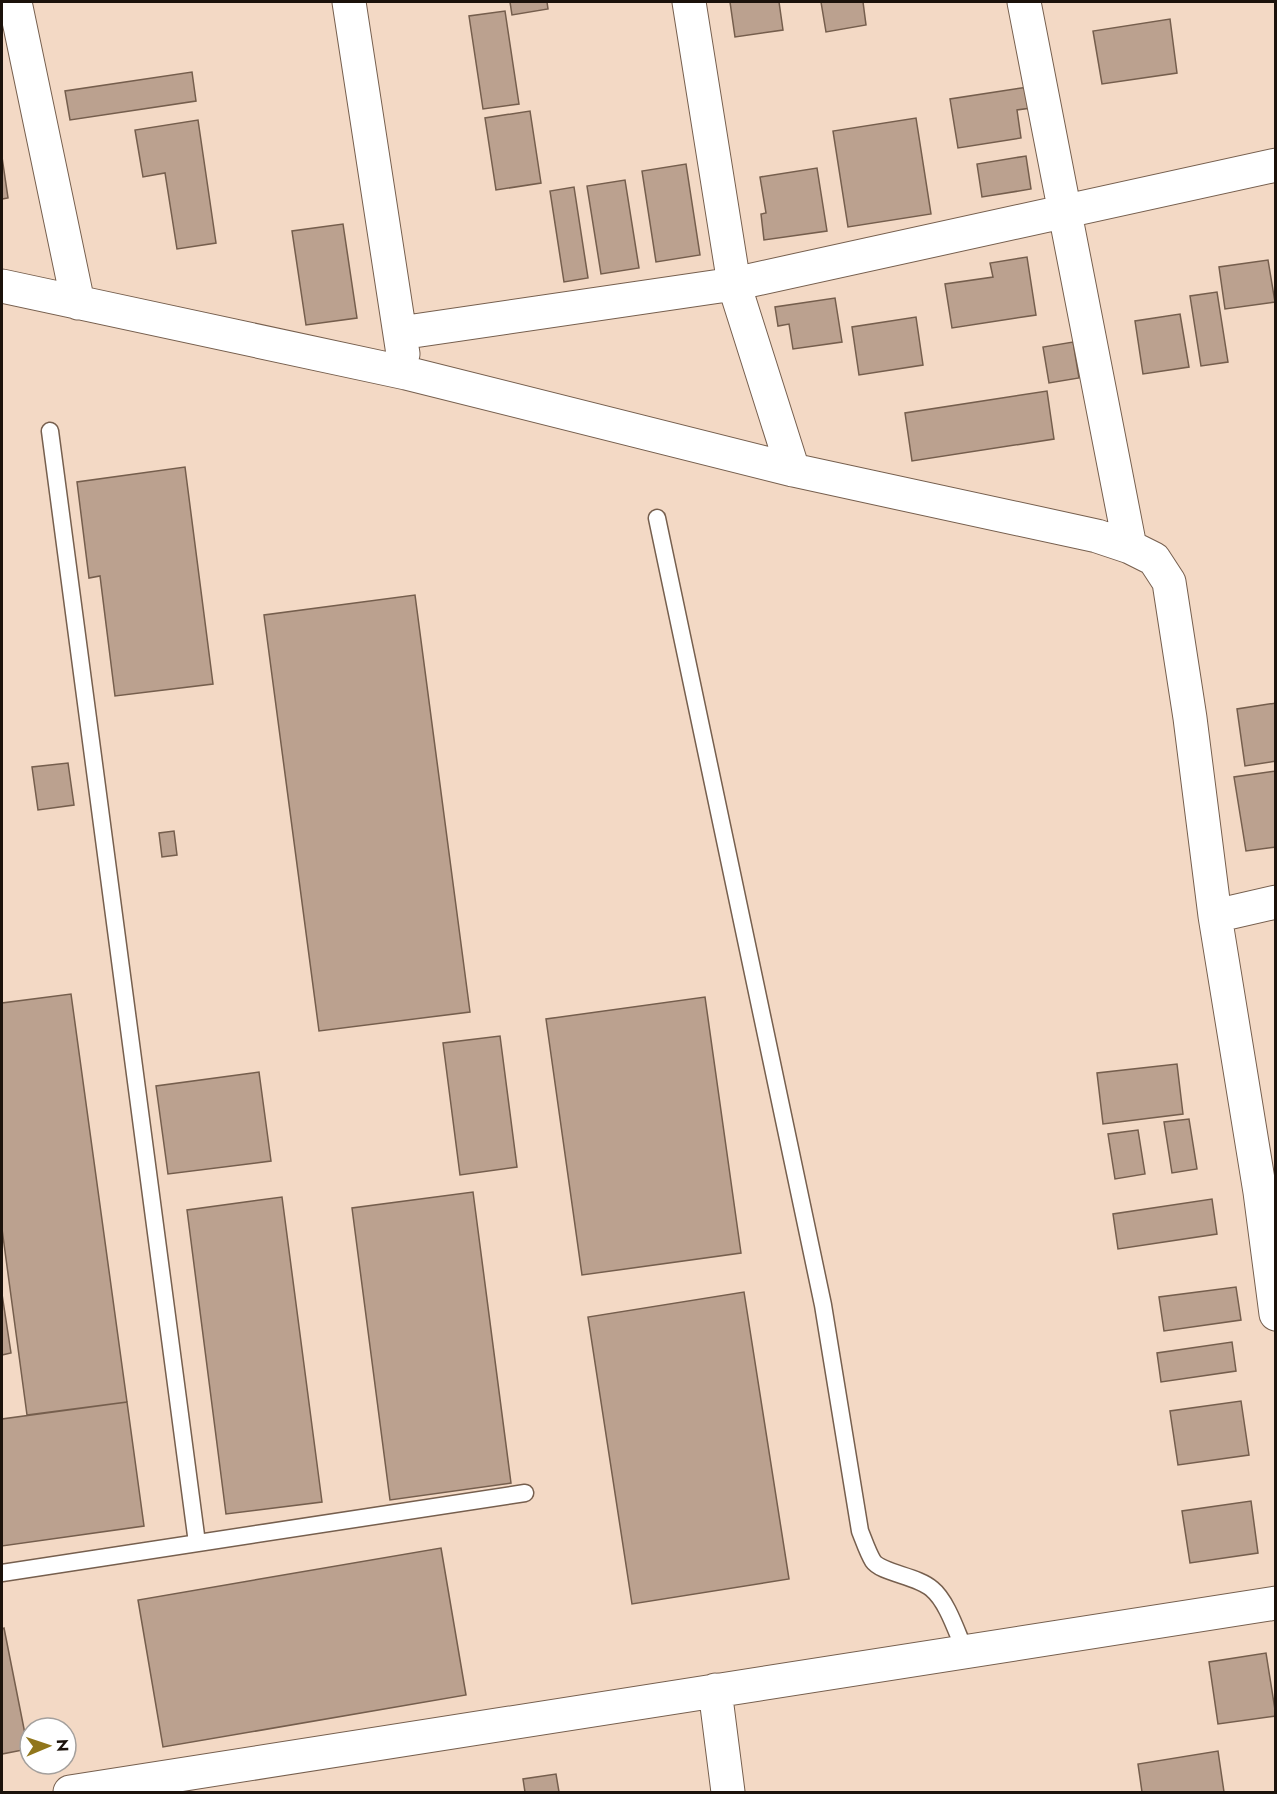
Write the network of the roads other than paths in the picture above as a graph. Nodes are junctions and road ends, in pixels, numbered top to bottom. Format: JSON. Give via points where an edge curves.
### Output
{"nodes":[{"id":1,"x":15,"y":2,"type":"edge"},
{"id":2,"x":349,"y":2,"type":"edge"},
{"id":3,"x":689,"y":2,"type":"edge"},
{"id":4,"x":1024,"y":2,"type":"edge"},
{"id":5,"x":13,"y":52,"type":"edge"},
{"id":6,"x":1275,"y":165,"type":"edge"},
{"id":7,"x":1064,"y":212,"type":"junction"},
{"id":8,"x":734,"y":284,"type":"junction"},
{"id":9,"x":2,"y":286,"type":"edge"},
{"id":10,"x":78,"y":303,"type":"junction"},
{"id":11,"x":400,"y":333,"type":"junction"},
{"id":12,"x":406,"y":373,"type":"junction"},
{"id":13,"x":50,"y":430,"type":"dead end"},
{"id":14,"x":793,"y":470,"type":"junction"},
{"id":15,"x":657,"y":518,"type":"dead end"},
{"id":16,"x":1130,"y":547,"type":"junction"},
{"id":17,"x":1275,"y":902,"type":"edge"},
{"id":18,"x":1215,"y":916,"type":"junction"},
{"id":19,"x":1275,"y":1314,"type":"edge"},
{"id":20,"x":525,"y":1493,"type":"dead end"},
{"id":21,"x":197,"y":1543,"type":"junction"},
{"id":22,"x":2,"y":1573,"type":"edge"},
{"id":23,"x":1275,"y":1603,"type":"edge"},
{"id":24,"x":965,"y":1651,"type":"junction"},
{"id":25,"x":715,"y":1690,"type":"junction"},
{"id":26,"x":70,"y":1792,"type":"edge"},
{"id":27,"x":728,"y":1792,"type":"edge"}],
"edges":[{"from":1,"to":5,"type":"street"},
{"from":2,"to":11,"type":"street"},
{"from":3,"to":8,"type":"street"},
{"from":4,"to":7,"type":"street"},
{"from":5,"to":10,"type":"street"},
{"from":6,"to":7,"type":"street"},
{"from":7,"to":8,"type":"street"},
{"from":7,"to":16,"type":"street"},
{"from":8,"to":11,"type":"street"},
{"from":8,"to":14,"type":"street"},
{"from":9,"to":10,"type":"street"},
{"from":10,"to":12,"type":"street"},
{"from":11,"to":12,"type":"street"},
{"from":12,"to":14,"type":"street"},
{"from":13,"to":21,"type":"lane"},
{"from":14,"to":16,"type":"street","via":[[1096,536]]},
{"from":15,"to":24,"type":"lane","via":[[822,1305],[860,1531],[874,1563],[934,1590]]},
{"from":16,"to":18,"type":"street","via":[[1154,559],[1169,582]]},
{"from":17,"to":18,"type":"street"},
{"from":18,"to":19,"type":"street","via":[[1260,1192]]},
{"from":20,"to":21,"type":"lane"},
{"from":21,"to":22,"type":"lane"},
{"from":23,"to":24,"type":"street"},
{"from":24,"to":25,"type":"street"},
{"from":25,"to":26,"type":"street"},
{"from":25,"to":27,"type":"street"}]}
